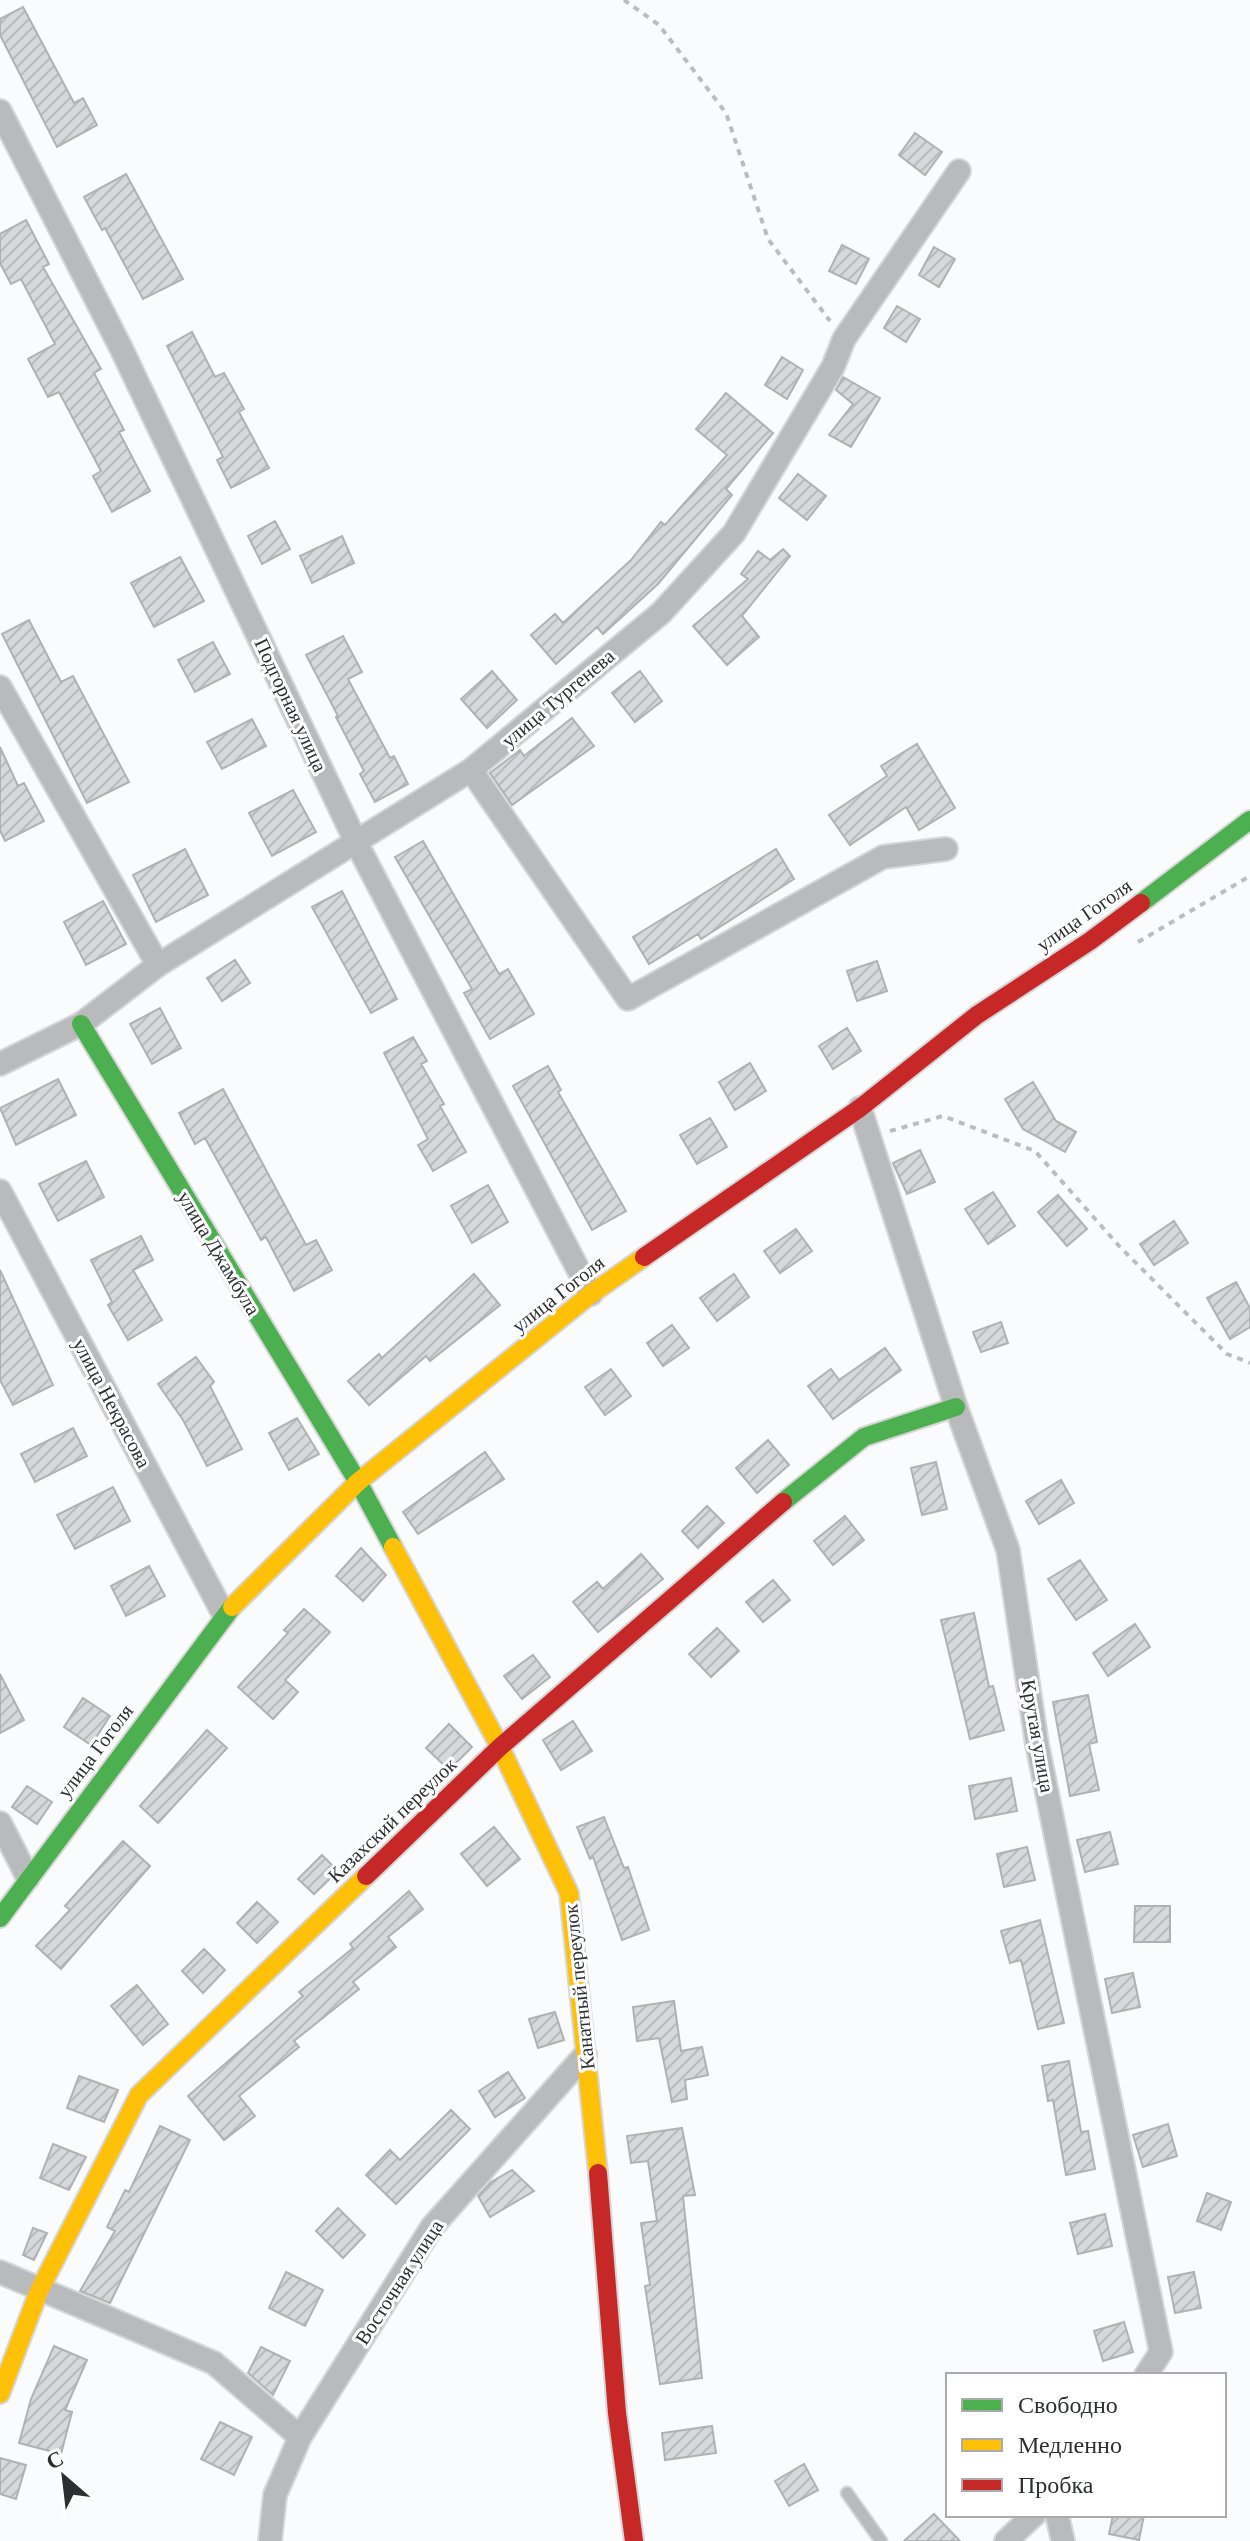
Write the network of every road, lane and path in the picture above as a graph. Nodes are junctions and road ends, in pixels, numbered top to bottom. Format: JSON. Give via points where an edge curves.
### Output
{"nodes":[{"id":1,"x":624,"y":0,"type":"edge"},
{"id":2,"x":0,"y":111,"type":"edge"},
{"id":3,"x":959,"y":171,"type":"dead end"},
{"id":4,"x":844,"y":339,"type":"junction"},
{"id":5,"x":0,"y":687,"type":"edge"},
{"id":6,"x":471,"y":770,"type":"junction"},
{"id":7,"x":1250,"y":820,"type":"edge"},
{"id":8,"x":357,"y":844,"type":"junction"},
{"id":9,"x":946,"y":849,"type":"dead end"},
{"id":10,"x":158,"y":965,"type":"junction"},
{"id":11,"x":81,"y":1024,"type":"junction"},
{"id":12,"x":0,"y":1064,"type":"edge"},
{"id":13,"x":860,"y":1108,"type":"junction"},
{"id":14,"x":870,"y":1137,"type":"junction"},
{"id":15,"x":0,"y":1191,"type":"edge"},
{"id":16,"x":591,"y":1294,"type":"junction"},
{"id":17,"x":1250,"y":1363,"type":"edge"},
{"id":18,"x":956,"y":1407,"type":"junction"},
{"id":19,"x":358,"y":1482,"type":"junction"},
{"id":20,"x":224,"y":1615,"type":"junction"},
{"id":21,"x":500,"y":1747,"type":"junction"},
{"id":22,"x":0,"y":1823,"type":"edge"},
{"id":23,"x":28,"y":1878,"type":"junction"},
{"id":24,"x":0,"y":1918,"type":"edge"},
{"id":25,"x":585,"y":2055,"type":"junction"},
{"id":26,"x":0,"y":2272,"type":"edge"},
{"id":27,"x":39,"y":2291,"type":"junction"},
{"id":28,"x":1147,"y":2373,"type":"edge"},
{"id":29,"x":0,"y":2394,"type":"edge"},
{"id":30,"x":300,"y":2437,"type":"junction"},
{"id":31,"x":847,"y":2493,"type":"dead end"},
{"id":32,"x":1032,"y":2517,"type":"edge"},
{"id":33,"x":1057,"y":2517,"type":"edge"},
{"id":34,"x":270,"y":2541,"type":"edge"},
{"id":35,"x":634,"y":2541,"type":"edge"},
{"id":36,"x":881,"y":2541,"type":"edge"},
{"id":37,"x":1006,"y":2541,"type":"edge"},
{"id":38,"x":1063,"y":2541,"type":"edge"}],
"edges":[{"from":1,"to":4,"type":"path","via":[[659,25],[726,113],[768,239]]},
{"from":2,"to":8,"type":"street","name":"Подгорная улица","via":[[121,348]]},
{"from":3,"to":4,"type":"street","name":"улица Тургенева"},
{"from":4,"to":6,"type":"street","name":"улица Тургенева","via":[[833,367],[734,533],[661,613]]},
{"from":5,"to":10,"type":"street"},
{"from":6,"to":8,"type":"street","name":"улица Тургенева"},
{"from":6,"to":9,"type":"street","via":[[628,999],[883,857]]},
{"from":7,"to":13,"type":"street","name":"улица Гоголя","via":[[1090,941],[977,1015]]},
{"from":8,"to":10,"type":"street","name":"улица Тургенева"},
{"from":8,"to":16,"type":"street","name":"Подгорная улица"},
{"from":10,"to":11,"type":"street","name":"улица Тургенева"},
{"from":11,"to":12,"type":"street","name":"улица Тургенева"},
{"from":11,"to":19,"type":"street","name":"улица Джамбула"},
{"from":13,"to":14,"type":"street","name":"Крутая улица"},
{"from":13,"to":16,"type":"street","name":"улица Гоголя"},
{"from":14,"to":17,"type":"path","via":[[943,1116],[1035,1151],[1120,1247],[1227,1354]]},
{"from":14,"to":18,"type":"street","name":"Крутая улица"},
{"from":15,"to":20,"type":"street","name":"улица Некрасова"},
{"from":16,"to":19,"type":"street","name":"улица Гоголя"},
{"from":18,"to":21,"type":"street","name":"Казахский переулок","via":[[864,1437]]},
{"from":18,"to":28,"type":"street","name":"Крутая улица","via":[[1008,1550],[1037,1744],[1161,2352]]},
{"from":19,"to":20,"type":"street","name":"улица Гоголя"},
{"from":19,"to":21,"type":"street","name":"Канатный переулок"},
{"from":20,"to":23,"type":"street","name":"улица Гоголя"},
{"from":21,"to":25,"type":"street","name":"Канатный переулок","via":[[569,1893]]},
{"from":21,"to":27,"type":"street","name":"Казахский переулок","via":[[139,2095]]},
{"from":22,"to":23,"type":"street"},
{"from":23,"to":24,"type":"street","name":"улица Гоголя"},
{"from":25,"to":30,"type":"street","name":"Восточная улица","via":[[432,2227]]},
{"from":25,"to":35,"type":"street","name":"Канатный переулок","via":[[617,2413]]},
{"from":26,"to":27,"type":"street"},
{"from":27,"to":29,"type":"street","name":"Казахский переулок"},
{"from":27,"to":30,"type":"street","via":[[214,2363]]},
{"from":30,"to":34,"type":"street","name":"Восточная улица","via":[[275,2495]]},
{"from":31,"to":36,"type":"lane"},
{"from":32,"to":37,"type":"street"},
{"from":33,"to":38,"type":"street"}]}
